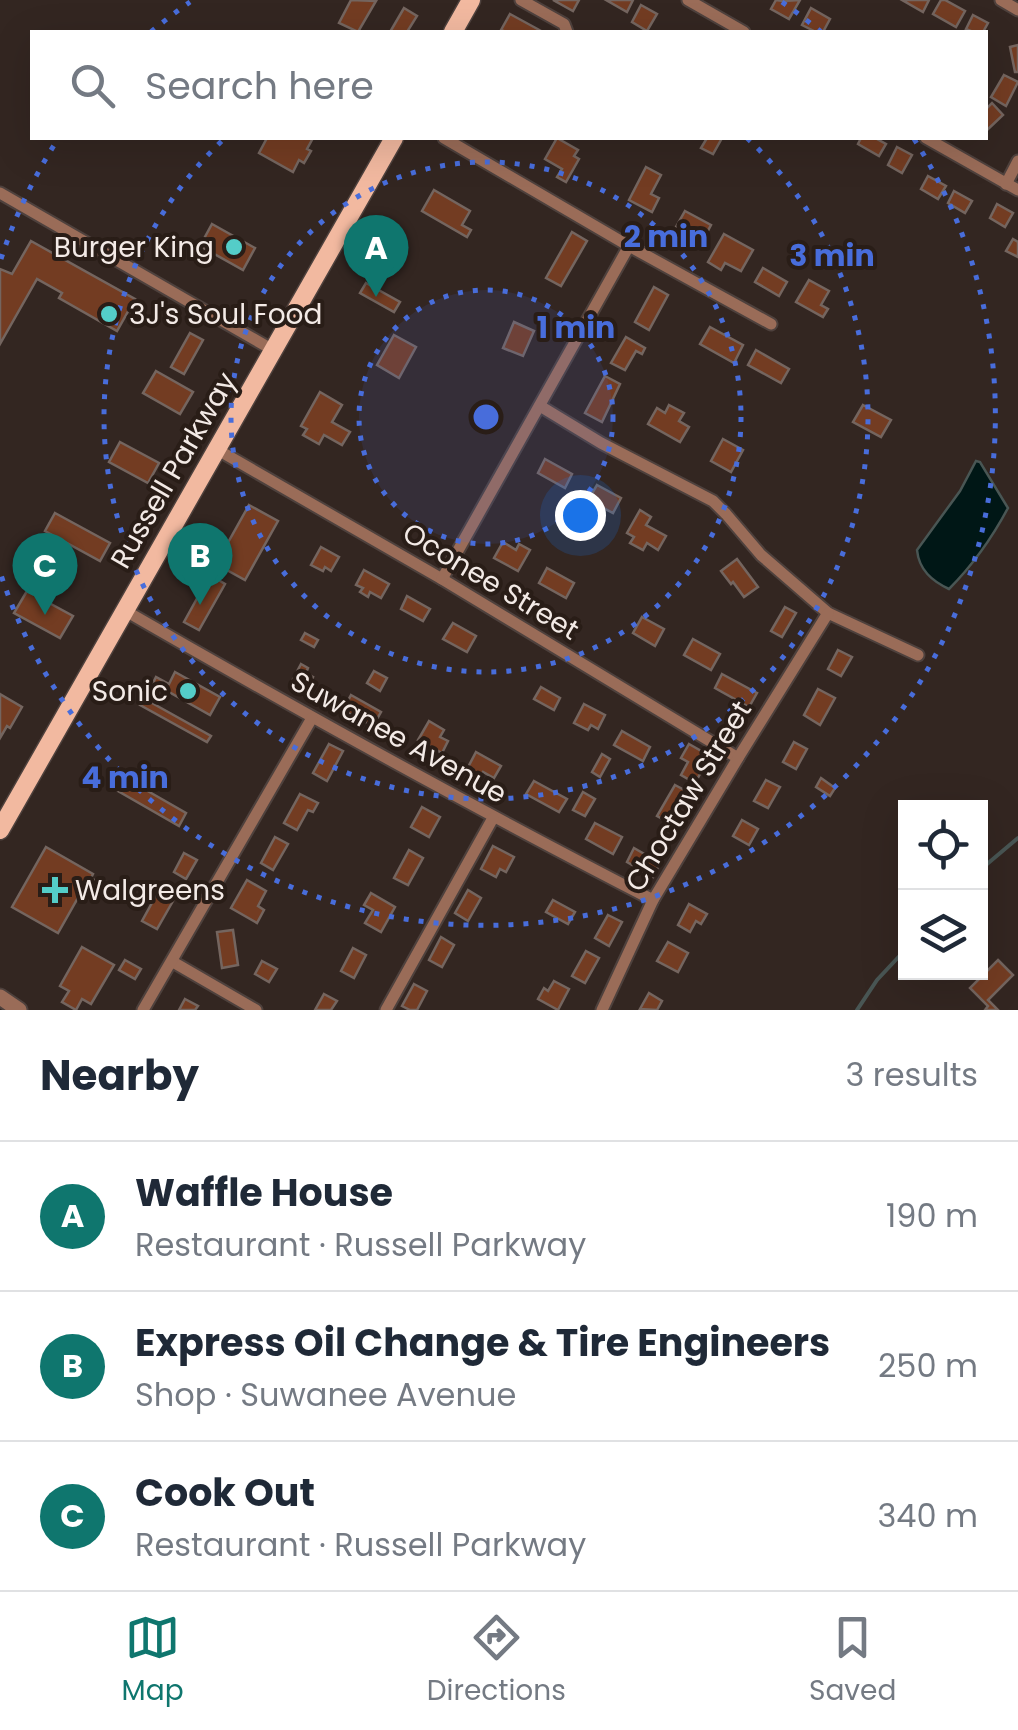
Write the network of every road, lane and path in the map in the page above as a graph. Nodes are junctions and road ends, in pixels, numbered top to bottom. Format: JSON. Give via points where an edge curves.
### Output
{"nodes":[{"id":1,"x":471,"y":0,"type":"edge"},
{"id":2,"x":521,"y":0,"type":"edge"},
{"id":3,"x":688,"y":0,"type":"edge"},
{"id":4,"x":1000,"y":0,"type":"edge"},
{"id":5,"x":1018,"y":10,"type":"edge"},
{"id":6,"x":454,"y":30,"type":"edge"},
{"id":7,"x":567,"y":30,"type":"edge"},
{"id":8,"x":740,"y":30,"type":"edge"},
{"id":9,"x":393,"y":140,"type":"edge"},
{"id":10,"x":447,"y":140,"type":"edge"},
{"id":11,"x":930,"y":140,"type":"edge"},
{"id":12,"x":1018,"y":161,"type":"edge"},
{"id":13,"x":1012,"y":187,"type":"edge"},
{"id":14,"x":0,"y":194,"type":"edge"},
{"id":15,"x":629,"y":246,"type":"junction"},
{"id":16,"x":772,"y":324,"type":"dead end"},
{"id":17,"x":273,"y":350,"type":"junction"},
{"id":18,"x":540,"y":406,"type":"junction"},
{"id":19,"x":218,"y":450,"type":"junction"},
{"id":20,"x":442,"y":579,"type":"junction"},
{"id":21,"x":124,"y":610,"type":"junction"},
{"id":22,"x":828,"y":613,"type":"junction"},
{"id":23,"x":918,"y":655,"type":"dead end"},
{"id":24,"x":312,"y":718,"type":"junction"},
{"id":25,"x":738,"y":758,"type":"junction"},
{"id":26,"x":493,"y":818,"type":"junction"},
{"id":27,"x":0,"y":830,"type":"edge"},
{"id":28,"x":654,"y":900,"type":"junction"},
{"id":29,"x":172,"y":962,"type":"junction"},
{"id":30,"x":0,"y":998,"type":"edge"},
{"id":31,"x":18,"y":1010,"type":"edge"},
{"id":32,"x":143,"y":1010,"type":"edge"},
{"id":33,"x":256,"y":1010,"type":"edge"},
{"id":34,"x":386,"y":1010,"type":"edge"},
{"id":35,"x":602,"y":1010,"type":"edge"}],
"edges":[{"from":1,"to":6,"type":"main road"},
{"from":2,"to":7,"type":"street"},
{"from":3,"to":8,"type":"street"},
{"from":4,"to":5,"type":"street"},
{"from":9,"to":17,"type":"main road","name":"Russell Parkway"},
{"from":10,"to":15,"type":"street"},
{"from":11,"to":13,"type":"street"},
{"from":12,"to":13,"type":"street"},
{"from":14,"to":17,"type":"street"},
{"from":15,"to":16,"type":"street"},
{"from":15,"to":18,"type":"street"},
{"from":17,"to":19,"type":"main road","name":"Russell Parkway"},
{"from":18,"to":20,"type":"street"},
{"from":18,"to":22,"type":"street","via":[[712,502]]},
{"from":19,"to":20,"type":"street","name":"Oconee Street"},
{"from":19,"to":21,"type":"main road","name":"Russell Parkway"},
{"from":20,"to":25,"type":"street","name":"Oconee Street"},
{"from":21,"to":24,"type":"street","name":"Suwanee Avenue"},
{"from":21,"to":27,"type":"main road","name":"Russell Parkway"},
{"from":22,"to":23,"type":"street"},
{"from":22,"to":25,"type":"street","name":"Choctaw Street"},
{"from":24,"to":26,"type":"street","name":"Suwanee Avenue"},
{"from":24,"to":29,"type":"street"},
{"from":25,"to":28,"type":"street","name":"Choctaw Street"},
{"from":26,"to":28,"type":"street","name":"Suwanee Avenue"},
{"from":26,"to":34,"type":"street"},
{"from":28,"to":35,"type":"street","name":"Choctaw Street"},
{"from":29,"to":32,"type":"street"},
{"from":29,"to":33,"type":"street"},
{"from":30,"to":31,"type":"street"}]}
